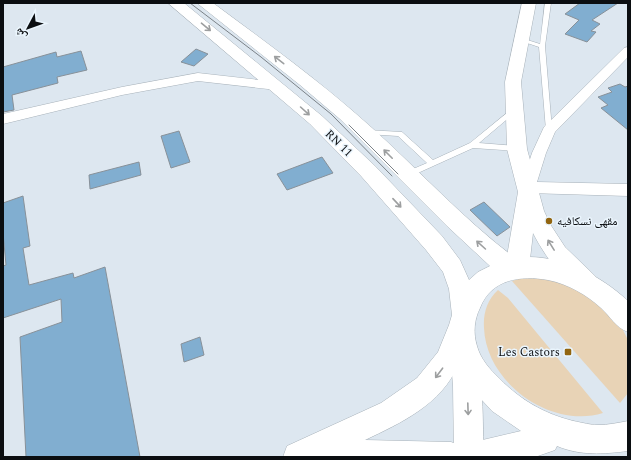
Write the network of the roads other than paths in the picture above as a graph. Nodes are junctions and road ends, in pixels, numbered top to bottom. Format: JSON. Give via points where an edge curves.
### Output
{"nodes":[{"id":1,"x":175,"y":3,"type":"edge"},
{"id":2,"x":204,"y":3,"type":"edge"},
{"id":3,"x":528,"y":3,"type":"edge"},
{"id":4,"x":548,"y":3,"type":"edge"},
{"id":5,"x":521,"y":40,"type":"junction"},
{"id":6,"x":542,"y":46,"type":"junction"},
{"id":7,"x":628,"y":50,"type":"edge"},
{"id":8,"x":277,"y":86,"type":"junction"},
{"id":9,"x":515,"y":109,"type":"junction"},
{"id":10,"x":3,"y":119,"type":"edge"},
{"id":11,"x":549,"y":130,"type":"junction"},
{"id":12,"x":365,"y":132,"type":"junction"},
{"id":13,"x":472,"y":145,"type":"junction"},
{"id":14,"x":517,"y":149,"type":"junction"},
{"id":15,"x":432,"y":163,"type":"junction"},
{"id":16,"x":408,"y":174,"type":"junction"},
{"id":17,"x":528,"y":187,"type":"junction"},
{"id":18,"x":628,"y":190,"type":"edge"},
{"id":19,"x":514,"y":269,"type":"junction"},
{"id":20,"x":594,"y":289,"type":"junction"},
{"id":21,"x":628,"y":305,"type":"edge"},
{"id":22,"x":628,"y":320,"type":"edge"},
{"id":23,"x":462,"y":327,"type":"junction"},
{"id":24,"x":628,"y":436,"type":"edge"},
{"id":25,"x":565,"y":448,"type":"edge"},
{"id":26,"x":375,"y":456,"type":"edge"},
{"id":27,"x":299,"y":457,"type":"edge"},
{"id":28,"x":451,"y":457,"type":"edge"},
{"id":29,"x":470,"y":457,"type":"edge"},
{"id":30,"x":474,"y":457,"type":"edge"}],
"edges":[{"from":1,"to":8,"type":"main road","name":"RN 11","one_way":true},
{"from":12,"to":2,"type":"main road","one_way":true,"via":[[327,98]]},
{"from":3,"to":5,"type":"main road"},
{"from":4,"to":6,"type":"lane"},
{"from":5,"to":6,"type":"lane"},
{"from":5,"to":9,"type":"main road","via":[[513,82]]},
{"from":6,"to":11,"type":"lane"},
{"from":7,"to":11,"type":"street"},
{"from":8,"to":10,"type":"street","via":[[198,77]]},
{"from":8,"to":23,"type":"main road","name":"RN 11","one_way":true,"via":[[368,171],[434,243],[452,267],[461,289]]},
{"from":9,"to":13,"type":"lane"},
{"from":9,"to":14,"type":"main road"},
{"from":11,"to":17,"type":"street"},
{"from":12,"to":15,"type":"lane","via":[[400,134]]},
{"from":16,"to":12,"type":"main road","one_way":true},
{"from":13,"to":14,"type":"lane"},
{"from":13,"to":15,"type":"lane"},
{"from":14,"to":17,"type":"main road"},
{"from":15,"to":16,"type":"lane"},
{"from":19,"to":16,"type":"main road","one_way":true,"via":[[474,238]]},
{"from":17,"to":18,"type":"street"},
{"from":17,"to":19,"type":"main road"},
{"from":20,"to":17,"type":"main road","one_way":true,"via":[[557,254],[533,211]]},
{"from":19,"to":20,"type":"main road","via":[[540,268],[556,271]]},
{"from":19,"to":23,"type":"main road","via":[[486,278],[469,299]]},
{"from":20,"to":21,"type":"main road"},
{"from":20,"to":22,"type":"main road"},
{"from":23,"to":25,"type":"main road","via":[[470,370],[488,398],[514,423]]},
{"from":23,"to":27,"type":"main road","one_way":true,"via":[[447,361],[427,388],[391,413]]},
{"from":23,"to":29,"type":"main road","one_way":true},
{"from":24,"to":25,"type":"main road","via":[[604,447]]},
{"from":25,"to":30,"type":"main road"},
{"from":26,"to":27,"type":"main road"},
{"from":26,"to":28,"type":"main road"}]}
